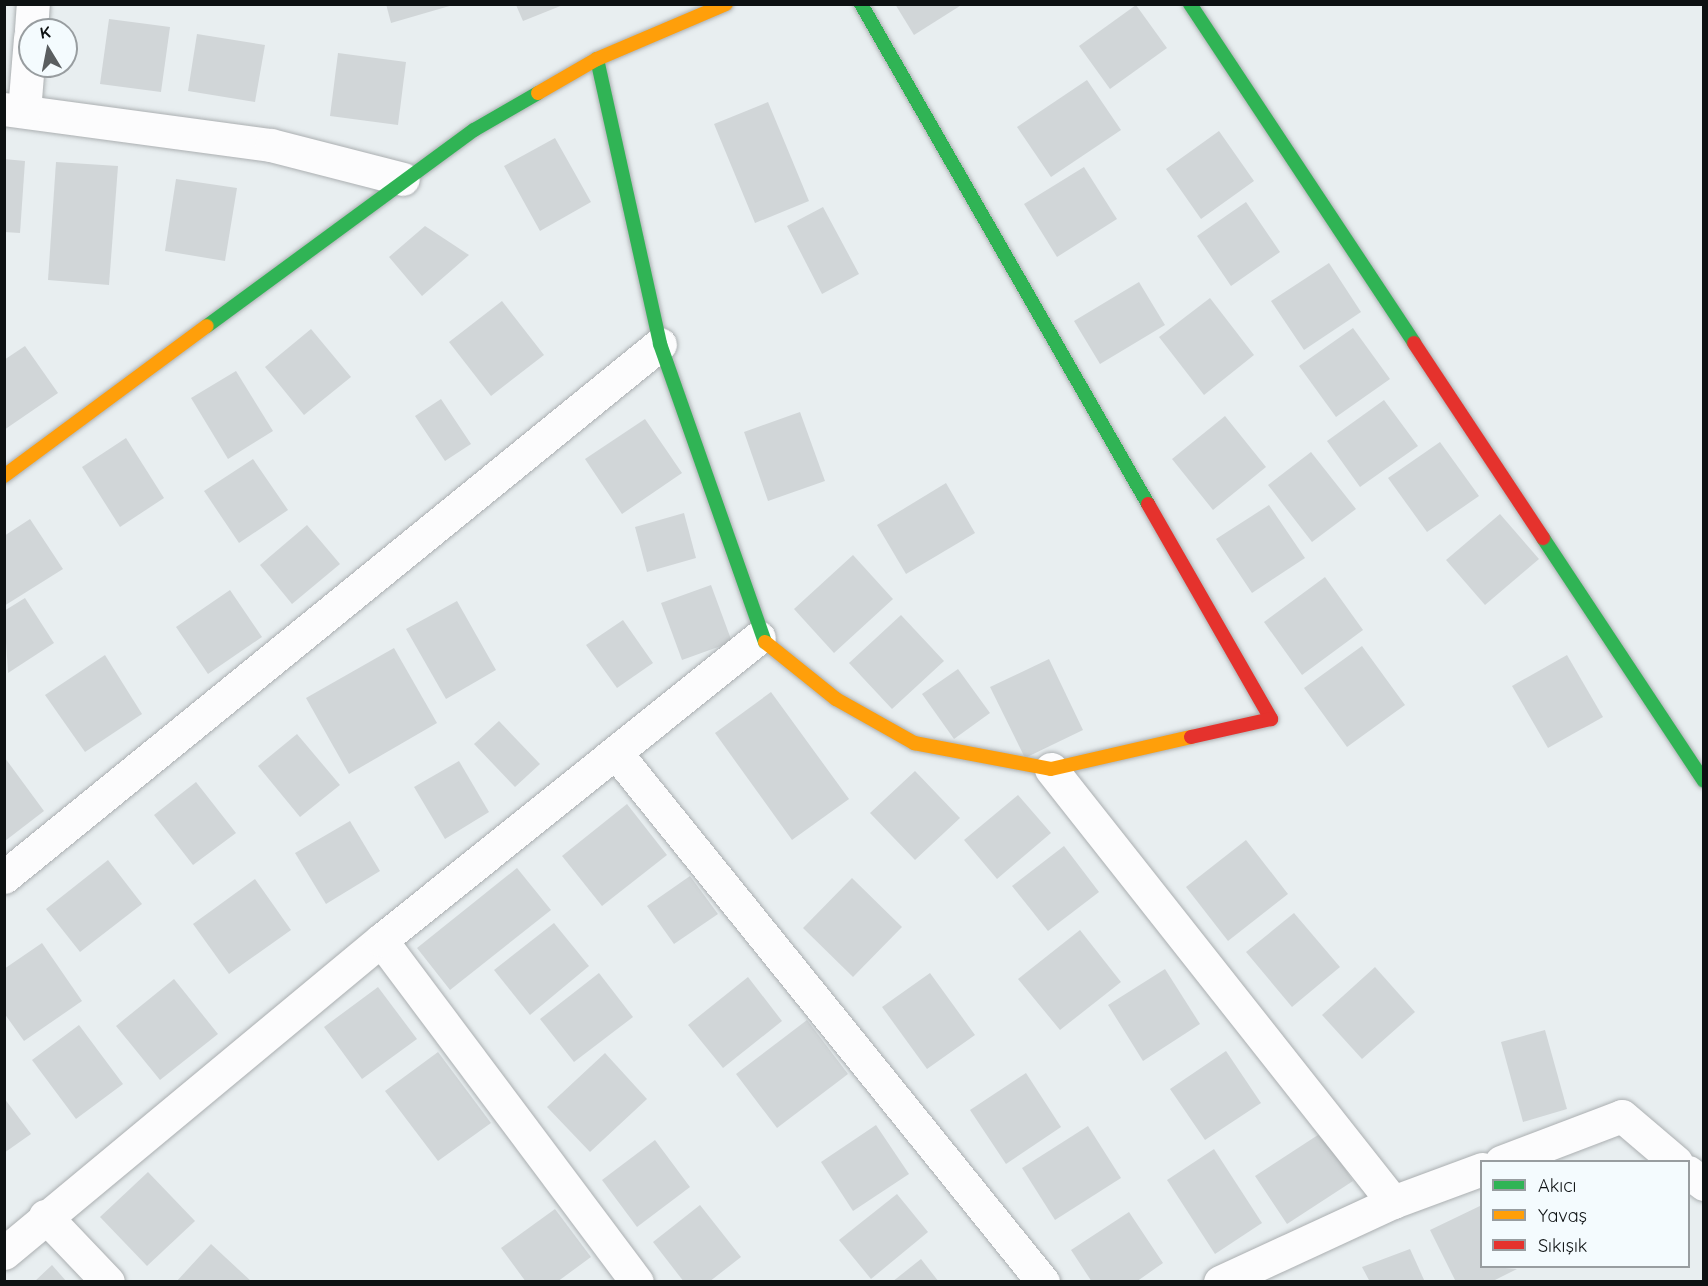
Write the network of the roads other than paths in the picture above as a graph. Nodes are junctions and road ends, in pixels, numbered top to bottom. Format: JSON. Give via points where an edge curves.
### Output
{"nodes":[{"id":1,"x":726,"y":4,"type":"edge"},
{"id":2,"x":861,"y":4,"type":"edge"},
{"id":3,"x":1190,"y":4,"type":"edge"},
{"id":4,"x":597,"y":59,"type":"junction"},
{"id":5,"x":21,"y":78,"type":"edge"},
{"id":6,"x":14,"y":110,"type":"edge"},
{"id":7,"x":403,"y":179,"type":"junction"},
{"id":8,"x":660,"y":344,"type":"junction"},
{"id":9,"x":4,"y":476,"type":"edge"},
{"id":10,"x":759,"y":638,"type":"junction"},
{"id":11,"x":616,"y":753,"type":"junction"},
{"id":12,"x":1051,"y":770,"type":"junction"},
{"id":13,"x":1704,"y":781,"type":"edge"},
{"id":14,"x":4,"y":877,"type":"edge"},
{"id":15,"x":381,"y":940,"type":"junction"},
{"id":16,"x":1504,"y":1160,"type":"edge"},
{"id":17,"x":1675,"y":1160,"type":"edge"},
{"id":18,"x":1480,"y":1170,"type":"edge"},
{"id":19,"x":1690,"y":1173,"type":"edge"},
{"id":20,"x":1704,"y":1184,"type":"edge"},
{"id":21,"x":1393,"y":1202,"type":"junction"},
{"id":22,"x":45,"y":1216,"type":"junction"},
{"id":23,"x":4,"y":1253,"type":"edge"},
{"id":24,"x":108,"y":1281,"type":"edge"},
{"id":25,"x":637,"y":1281,"type":"edge"},
{"id":26,"x":1043,"y":1281,"type":"edge"},
{"id":27,"x":1220,"y":1281,"type":"edge"}],
"edges":[{"from":1,"to":4,"type":"street"},
{"from":2,"to":12,"type":"street","via":[[1271,719]]},
{"from":3,"to":13,"type":"street"},
{"from":4,"to":7,"type":"street"},
{"from":4,"to":8,"type":"street"},
{"from":5,"to":6,"type":"street"},
{"from":6,"to":7,"type":"street","via":[[271,145]]},
{"from":7,"to":9,"type":"street"},
{"from":8,"to":10,"type":"street"},
{"from":8,"to":14,"type":"street"},
{"from":10,"to":11,"type":"street"},
{"from":10,"to":12,"type":"street","via":[[836,699],[914,743]]},
{"from":11,"to":15,"type":"street"},
{"from":11,"to":26,"type":"street"},
{"from":12,"to":21,"type":"street"},
{"from":15,"to":22,"type":"street"},
{"from":15,"to":25,"type":"street"},
{"from":16,"to":17,"type":"street","via":[[1622,1116]]},
{"from":18,"to":21,"type":"street"},
{"from":19,"to":20,"type":"street"},
{"from":21,"to":27,"type":"street"},
{"from":22,"to":23,"type":"street"},
{"from":22,"to":24,"type":"street"}]}
